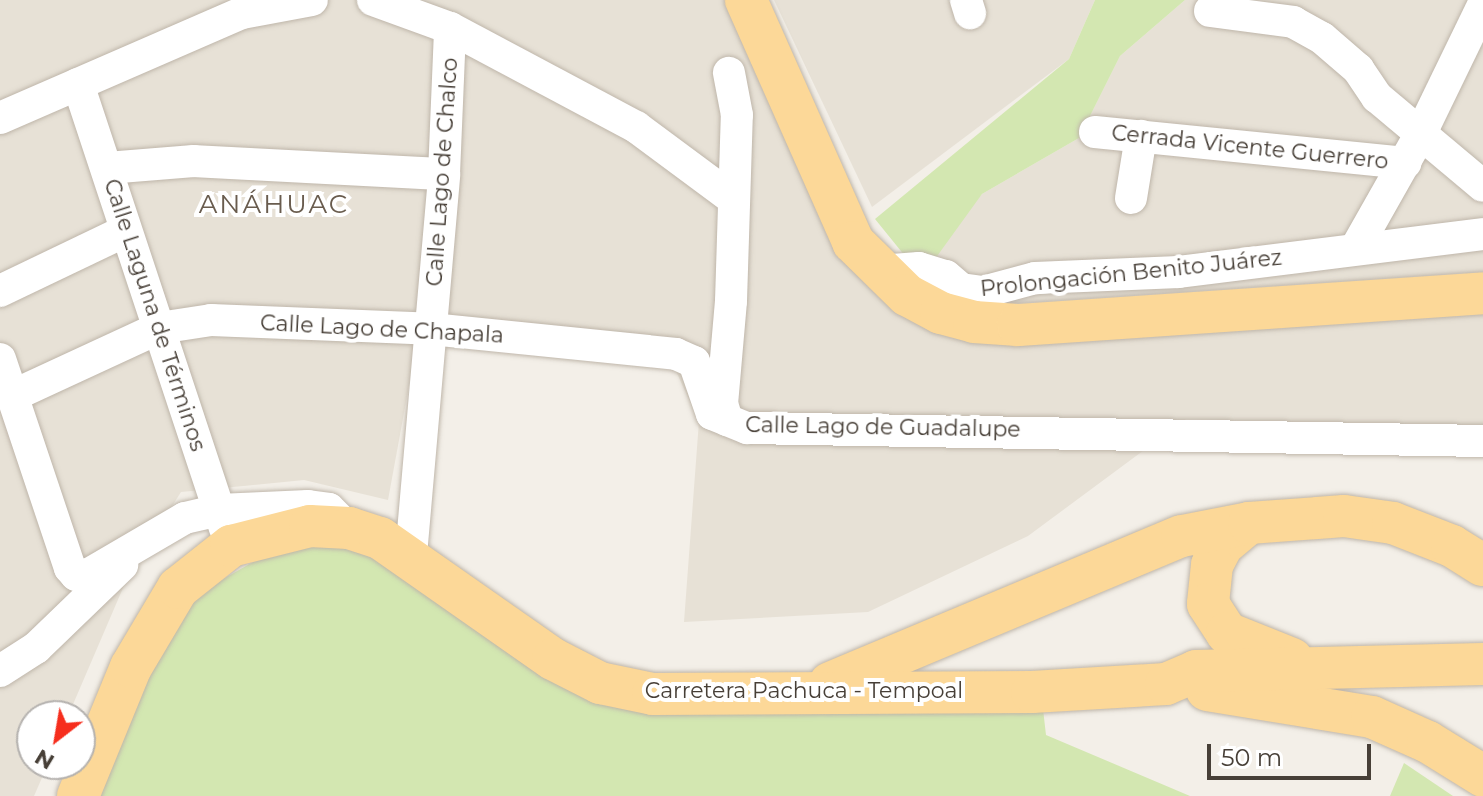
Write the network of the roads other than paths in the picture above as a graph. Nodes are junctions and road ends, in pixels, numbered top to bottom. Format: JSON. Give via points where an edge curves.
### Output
{"nodes":[{"id":1,"x":312,"y":0,"type":"edge"},
{"id":2,"x":373,"y":0,"type":"edge"},
{"id":3,"x":746,"y":0,"type":"edge"},
{"id":4,"x":1483,"y":5,"type":"edge"},
{"id":5,"x":1210,"y":11,"type":"dead end"},
{"id":6,"x":450,"y":28,"type":"junction"},
{"id":7,"x":1473,"y":58,"type":"edge"},
{"id":8,"x":729,"y":73,"type":"dead end"},
{"id":9,"x":78,"y":84,"type":"junction"},
{"id":10,"x":0,"y":118,"type":"edge"},
{"id":11,"x":1095,"y":132,"type":"dead end"},
{"id":12,"x":1141,"y":136,"type":"junction"},
{"id":13,"x":1413,"y":149,"type":"junction"},
{"id":14,"x":107,"y":168,"type":"junction"},
{"id":15,"x":444,"y":174,"type":"junction"},
{"id":16,"x":1483,"y":186,"type":"edge"},
{"id":17,"x":732,"y":198,"type":"junction"},
{"id":18,"x":1131,"y":198,"type":"dead end"},
{"id":19,"x":125,"y":231,"type":"junction"},
{"id":20,"x":1483,"y":234,"type":"edge"},
{"id":21,"x":1356,"y":248,"type":"junction"},
{"id":22,"x":879,"y":271,"type":"junction"},
{"id":23,"x":0,"y":291,"type":"edge"},
{"id":24,"x":1483,"y":293,"type":"edge"},
{"id":25,"x":159,"y":328,"type":"junction"},
{"id":26,"x":431,"y":329,"type":"junction"},
{"id":27,"x":0,"y":359,"type":"edge"},
{"id":28,"x":12,"y":396,"type":"junction"},
{"id":29,"x":727,"y":420,"type":"junction"},
{"id":30,"x":1483,"y":441,"type":"edge"},
{"id":31,"x":1249,"y":523,"type":"junction"},
{"id":32,"x":225,"y":528,"type":"junction"},
{"id":33,"x":143,"y":542,"type":"junction"},
{"id":34,"x":411,"y":555,"type":"junction"},
{"id":35,"x":1483,"y":565,"type":"edge"},
{"id":36,"x":1483,"y":664,"type":"edge"},
{"id":37,"x":1313,"y":665,"type":"junction"},
{"id":38,"x":0,"y":671,"type":"edge"},
{"id":39,"x":1166,"y":684,"type":"junction"},
{"id":40,"x":806,"y":692,"type":"junction"},
{"id":41,"x":1483,"y":776,"type":"edge"},
{"id":42,"x":78,"y":796,"type":"edge"}],
"edges":[{"from":1,"to":9,"type":"street","via":[[242,13]]},
{"from":2,"to":6,"type":"street"},
{"from":3,"to":22,"type":"main road","via":[[826,191],[853,242]]},
{"from":4,"to":7,"type":"street"},
{"from":5,"to":13,"type":"street","via":[[1293,22],[1322,38]]},
{"from":6,"to":15,"type":"street","name":"Calle Lago de Chalco"},
{"from":6,"to":17,"type":"street","via":[[636,127]]},
{"from":7,"to":13,"type":"street"},
{"from":8,"to":17,"type":"street","name":"Calle Lago de Guadalupe","via":[[737,115]]},
{"from":9,"to":10,"type":"street"},
{"from":9,"to":14,"type":"street","name":"Calle Laguna de Términos"},
{"from":11,"to":12,"type":"street","name":"Cerrada Vicente Guerrero"},
{"from":12,"to":13,"type":"street","name":"Cerrada Vicente Guerrero"},
{"from":12,"to":18,"type":"street"},
{"from":13,"to":16,"type":"street"},
{"from":13,"to":21,"type":"street"},
{"from":14,"to":15,"type":"street","via":[[194,161]]},
{"from":14,"to":19,"type":"street","name":"Calle Laguna de Términos"},
{"from":15,"to":26,"type":"street","name":"Calle Lago de Chalco"},
{"from":17,"to":29,"type":"street","name":"Calle Lago de Guadalupe","via":[[722,404]]},
{"from":19,"to":23,"type":"street"},
{"from":19,"to":25,"type":"street","name":"Calle Laguna de Términos"},
{"from":20,"to":21,"type":"street","name":"Prolongación Benito Juárez"},
{"from":21,"to":22,"type":"street","name":"Prolongación Benito Juárez","via":[[1179,272],[1035,278],[983,292],[961,289],[946,276],[919,268]]},
{"from":22,"to":24,"type":"main road","via":[[941,313],[1018,325]]},
{"from":25,"to":26,"type":"street","name":"Calle Lago de Chapala","via":[[211,320]]},
{"from":25,"to":28,"type":"street","name":"Calle Lago de Chapala"},
{"from":25,"to":32,"type":"street","name":"Calle Laguna de Términos"},
{"from":26,"to":29,"type":"street","name":"Calle Lago de Chapala","via":[[676,354],[694,362],[707,406]]},
{"from":26,"to":34,"type":"street","name":"Calle Lago de Chalco"},
{"from":27,"to":28,"type":"street"},
{"from":28,"to":33,"type":"street","via":[[76,575],[89,574]]},
{"from":29,"to":30,"type":"street","name":"Calle Lago de Guadalupe","via":[[747,428],[1257,433]]},
{"from":31,"to":35,"type":"main road","via":[[1344,516],[1393,523],[1452,546]]},
{"from":31,"to":37,"type":"main road","via":[[1222,546],[1212,565],[1206,584],[1214,620],[1245,643]]},
{"from":31,"to":40,"type":"main road","via":[[1182,536]]},
{"from":32,"to":33,"type":"street","via":[[185,518]]},
{"from":32,"to":34,"type":"main road","name":"Carretera Pachuca - Tempoal","via":[[349,528]]},
{"from":32,"to":42,"type":"main road","name":"Carretera Pachuca - Tempoal","via":[[156,619]]},
{"from":33,"to":38,"type":"street","via":[[36,648]]},
{"from":34,"to":40,"type":"main road","name":"Carretera Pachuca - Tempoal","via":[[553,659],[600,683],[653,694]]},
{"from":36,"to":37,"type":"main road","name":"Carretera Pachuca - Tempoal"},
{"from":37,"to":39,"type":"main road","name":"Carretera Pachuca - Tempoal","via":[[1196,671]]},
{"from":39,"to":40,"type":"main road","name":"Carretera Pachuca - Tempoal","via":[[1032,692]]},
{"from":39,"to":41,"type":"main road","via":[[1372,717],[1428,742]]}]}
